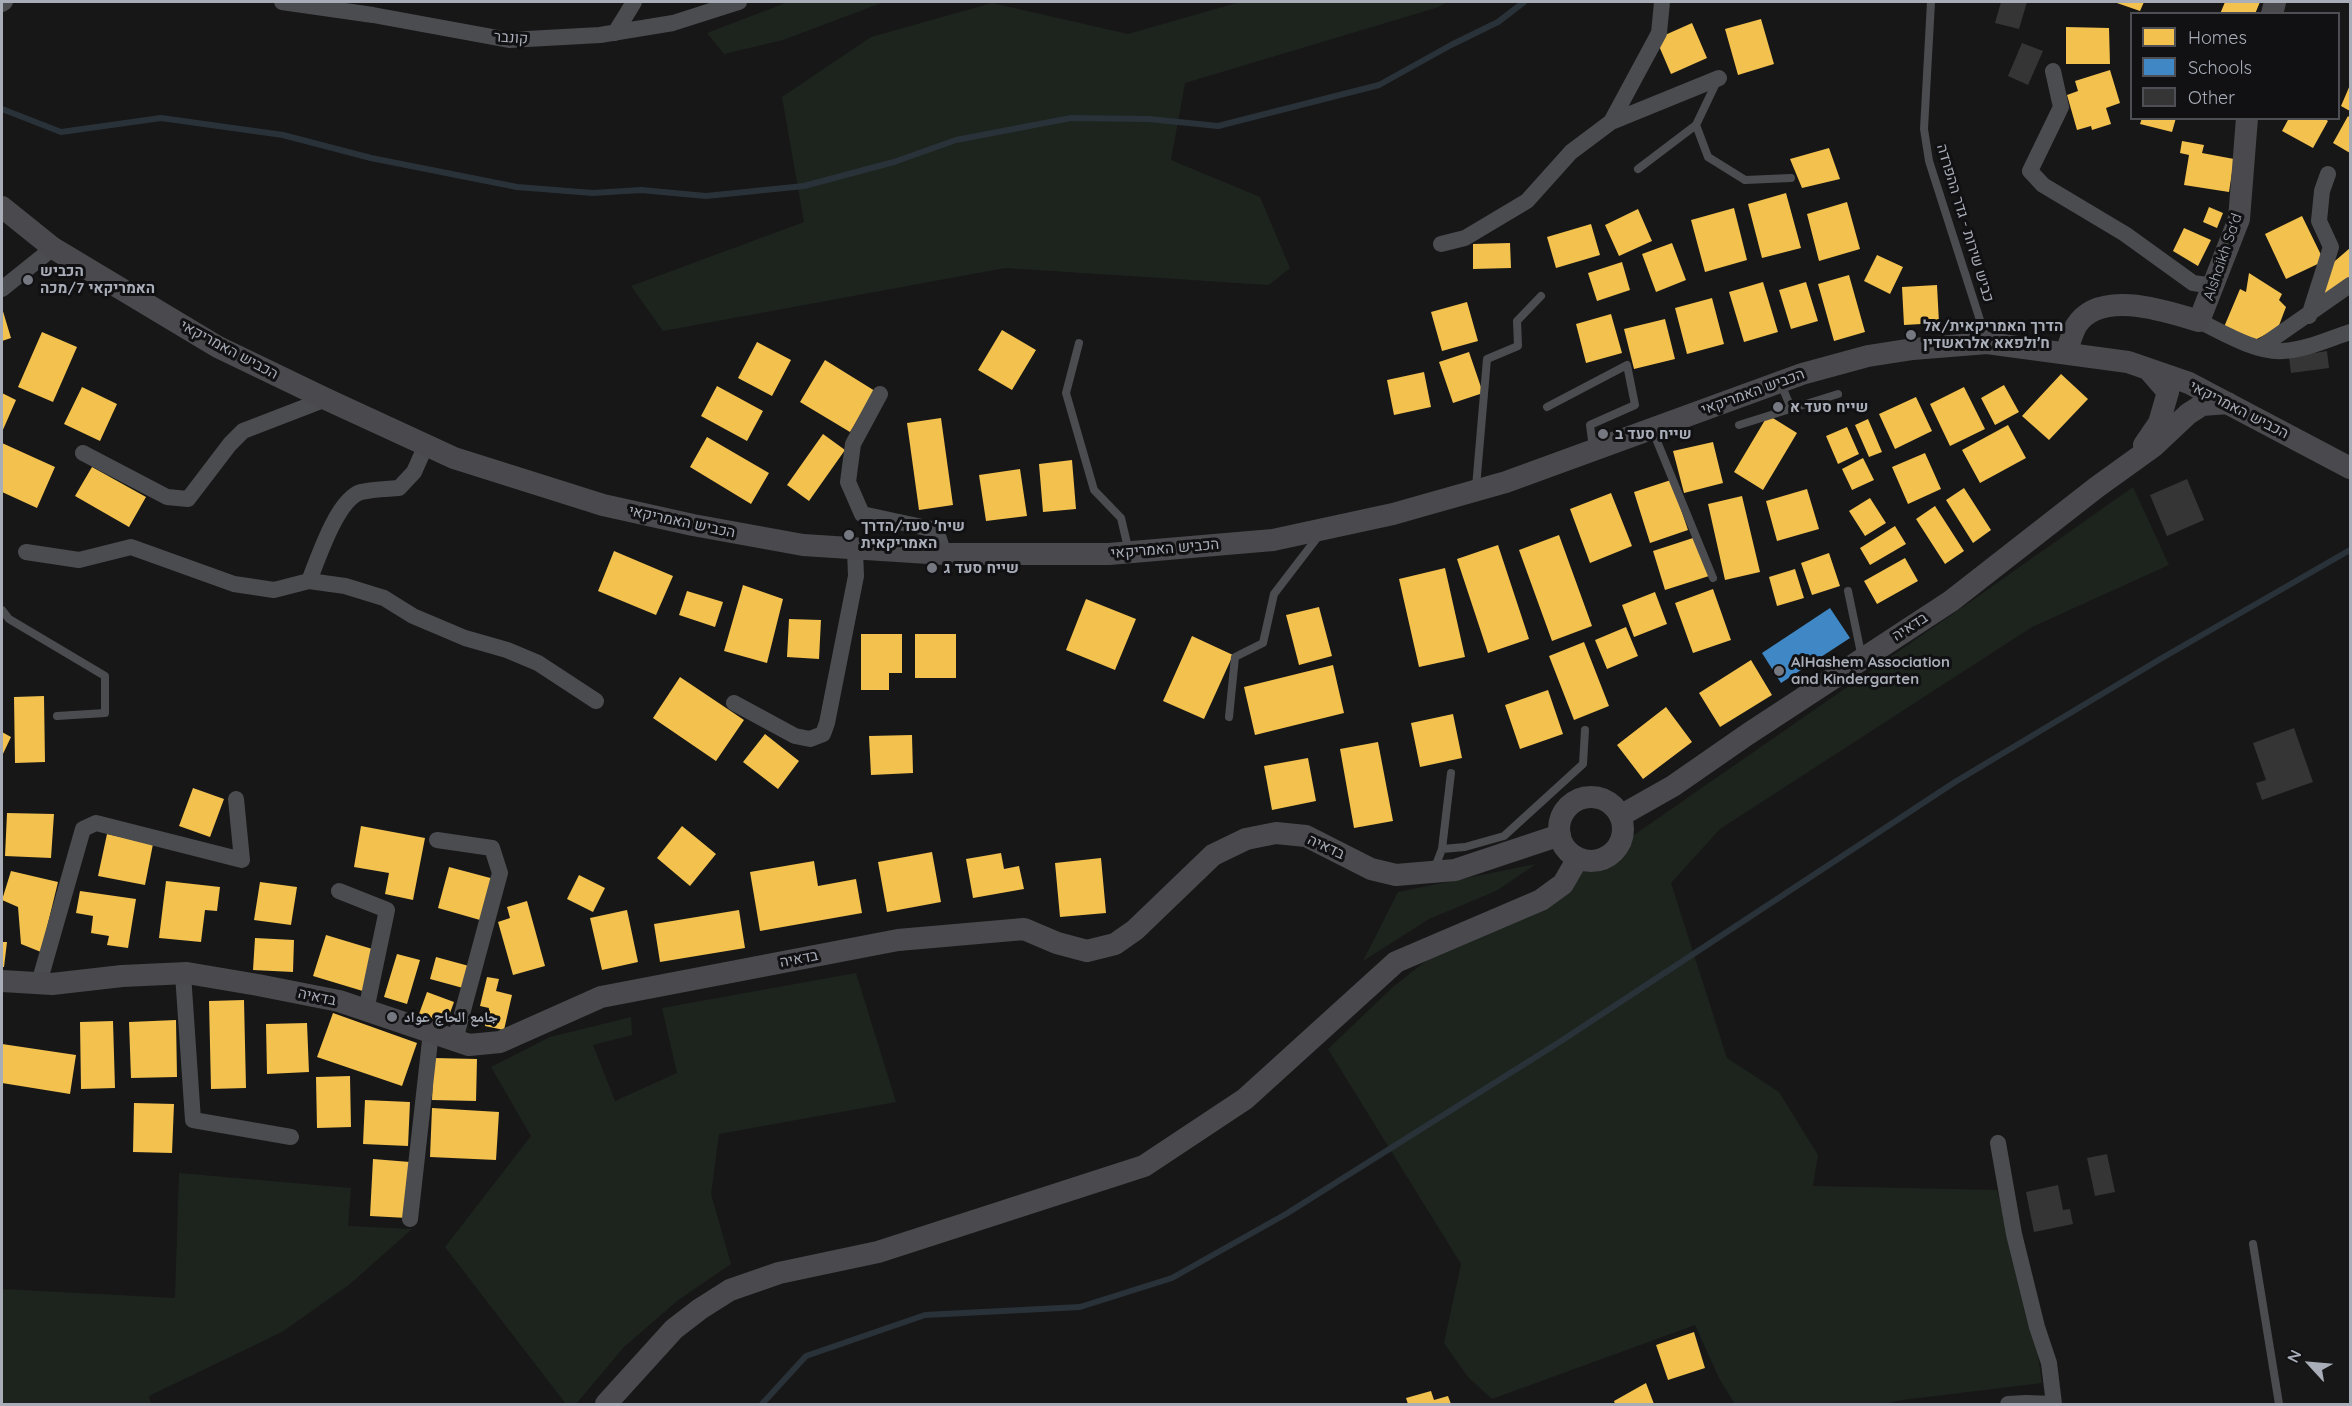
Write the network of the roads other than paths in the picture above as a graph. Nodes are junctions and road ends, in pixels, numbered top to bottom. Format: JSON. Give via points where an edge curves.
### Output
{"nodes":[{"id":1,"x":282,"y":2,"type":"edge"},
{"id":2,"x":634,"y":2,"type":"edge"},
{"id":3,"x":739,"y":2,"type":"edge"},
{"id":4,"x":1662,"y":2,"type":"edge"},
{"id":5,"x":1930,"y":2,"type":"edge"},
{"id":6,"x":615,"y":33,"type":"junction"},
{"id":7,"x":2054,"y":71,"type":"dead end"},
{"id":8,"x":1719,"y":78,"type":"joint"},
{"id":9,"x":2247,"y":120,"type":"edge"},
{"id":10,"x":1611,"y":122,"type":"junction"},
{"id":11,"x":1696,"y":125,"type":"junction"},
{"id":12,"x":1638,"y":169,"type":"dead end"},
{"id":13,"x":2328,"y":174,"type":"dead end"},
{"id":14,"x":1791,"y":178,"type":"dead end"},
{"id":15,"x":2,"y":207,"type":"edge"},
{"id":16,"x":1441,"y":244,"type":"dead end"},
{"id":17,"x":53,"y":248,"type":"junction"},
{"id":18,"x":2350,"y":285,"type":"edge"},
{"id":19,"x":2214,"y":286,"type":"junction"},
{"id":20,"x":2,"y":289,"type":"edge"},
{"id":21,"x":1541,"y":296,"type":"dead end"},
{"id":22,"x":2309,"y":316,"type":"junction"},
{"id":23,"x":2199,"y":321,"type":"junction"},
{"id":24,"x":2350,"y":332,"type":"edge"},
{"id":25,"x":1079,"y":343,"type":"dead end"},
{"id":26,"x":1987,"y":343,"type":"junction"},
{"id":27,"x":2261,"y":347,"type":"junction"},
{"id":28,"x":2066,"y":353,"type":"junction"},
{"id":29,"x":2147,"y":369,"type":"junction"},
{"id":30,"x":1780,"y":382,"type":"junction"},
{"id":31,"x":2189,"y":383,"type":"junction"},
{"id":32,"x":880,"y":394,"type":"dead end"},
{"id":33,"x":1838,"y":394,"type":"dead end"},
{"id":34,"x":326,"y":399,"type":"junction"},
{"id":35,"x":2228,"y":404,"type":"junction"},
{"id":36,"x":1547,"y":407,"type":"dead end"},
{"id":37,"x":1791,"y":408,"type":"junction"},
{"id":38,"x":2181,"y":421,"type":"junction"},
{"id":39,"x":1739,"y":424,"type":"dead end"},
{"id":40,"x":1652,"y":429,"type":"junction"},
{"id":41,"x":426,"y":445,"type":"junction"},
{"id":42,"x":1593,"y":450,"type":"junction"},
{"id":43,"x":83,"y":453,"type":"dead end"},
{"id":44,"x":2131,"y":464,"type":"junction"},
{"id":45,"x":2350,"y":468,"type":"edge"},
{"id":46,"x":1476,"y":490,"type":"junction"},
{"id":47,"x":1324,"y":529,"type":"junction"},
{"id":48,"x":855,"y":550,"type":"junction"},
{"id":49,"x":26,"y":552,"type":"dead end"},
{"id":50,"x":1129,"y":553,"type":"junction"},
{"id":51,"x":944,"y":554,"type":"junction"},
{"id":52,"x":1713,"y":578,"type":"dead end"},
{"id":53,"x":309,"y":581,"type":"junction"},
{"id":54,"x":1848,"y":591,"type":"dead end"},
{"id":55,"x":2,"y":611,"type":"edge"},
{"id":56,"x":1862,"y":659,"type":"junction"},
{"id":57,"x":596,"y":701,"type":"dead end"},
{"id":58,"x":734,"y":704,"type":"dead end"},
{"id":59,"x":57,"y":716,"type":"dead end"},
{"id":60,"x":1229,"y":717,"type":"dead end"},
{"id":61,"x":1585,"y":730,"type":"dead end"},
{"id":62,"x":1451,"y":773,"type":"dead end"},
{"id":63,"x":236,"y":799,"type":"dead end"},
{"id":64,"x":1620,"y":816,"type":"junction"},
{"id":65,"x":1560,"y":835,"type":"junction"},
{"id":66,"x":437,"y":840,"type":"dead end"},
{"id":67,"x":1442,"y":849,"type":"junction"},
{"id":68,"x":1578,"y":858,"type":"junction"},
{"id":69,"x":1433,"y":872,"type":"junction"},
{"id":70,"x":339,"y":891,"type":"dead end"},
{"id":71,"x":183,"y":974,"type":"junction"},
{"id":72,"x":2,"y":981,"type":"edge"},
{"id":73,"x":39,"y":983,"type":"junction"},
{"id":74,"x":366,"y":1010,"type":"junction"},
{"id":75,"x":431,"y":1032,"type":"junction"},
{"id":76,"x":455,"y":1040,"type":"junction"},
{"id":77,"x":291,"y":1137,"type":"dead end"},
{"id":78,"x":1998,"y":1143,"type":"dead end"},
{"id":79,"x":410,"y":1219,"type":"dead end"},
{"id":80,"x":2253,"y":1245,"type":"dead end"},
{"id":81,"x":606,"y":1404,"type":"edge"},
{"id":82,"x":2008,"y":1404,"type":"edge"},
{"id":83,"x":2279,"y":1404,"type":"edge"}],
"edges":[{"from":1,"to":6,"type":"street","name":"קונבר","via":[[509,40]]},
{"from":2,"to":6,"type":"street"},
{"from":3,"to":6,"type":"street","name":"קונבר","via":[[673,23]]},
{"from":4,"to":10,"type":"street","via":[[1659,33]]},
{"from":5,"to":26,"type":"lane","name":"כביש שירות - גדר ההפרדה","via":[[1924,129],[1929,160]]},
{"from":7,"to":19,"type":"street","via":[[2061,107],[2030,171],[2043,185],[2125,234],[2193,283]]},
{"from":8,"to":10,"type":"street"},
{"from":8,"to":11,"type":"lane"},
{"from":9,"to":19,"type":"street","name":"Alshaikh Sa'd","via":[[2239,219]]},
{"from":10,"to":16,"type":"street","via":[[1570,152],[1527,201],[1465,238]]},
{"from":11,"to":12,"type":"lane"},
{"from":11,"to":14,"type":"lane","via":[[1708,157],[1745,180]]},
{"from":13,"to":22,"type":"street","via":[[2319,221],[2331,247]]},
{"from":15,"to":17,"type":"street","name":"הכביש האמריקאי"},
{"from":17,"to":20,"type":"street"},
{"from":17,"to":34,"type":"street","name":"הכביש האמריקאי","via":[[218,347]]},
{"from":18,"to":22,"type":"street"},
{"from":19,"to":23,"type":"street","name":"Alshaikh Sa'd"},
{"from":21,"to":46,"type":"lane","via":[[1517,321],[1518,346],[1487,359]]},
{"from":22,"to":27,"type":"street"},
{"from":23,"to":27,"type":"street"},
{"from":23,"to":28,"type":"street","via":[[2161,310],[2100,306],[2076,326]]},
{"from":24,"to":27,"type":"street","via":[[2282,352]]},
{"from":25,"to":50,"type":"lane","via":[[1066,393],[1094,490],[1121,518]]},
{"from":26,"to":28,"type":"street","name":"הכביש האמריקאי"},
{"from":26,"to":30,"type":"street","name":"הכביש האמריקאי","via":[[1868,356]]},
{"from":28,"to":29,"type":"street","name":"הכביש האמריקאי","via":[[2128,362]]},
{"from":29,"to":31,"type":"street","name":"הכביש האמריקאי"},
{"from":29,"to":44,"type":"street","via":[[2168,392],[2167,401],[2159,423]]},
{"from":30,"to":37,"type":"lane"},
{"from":30,"to":40,"type":"street","name":"הכביש האמריקאי"},
{"from":31,"to":35,"type":"street","name":"הכביש האמריקאי"},
{"from":31,"to":38,"type":"street","via":[[2192,399]]},
{"from":32,"to":51,"type":"street","via":[[853,444],[848,482],[862,514],[936,530]]},
{"from":33,"to":37,"type":"lane"},
{"from":34,"to":41,"type":"street","name":"הכביש האמריקאי"},
{"from":34,"to":43,"type":"street","via":[[243,431],[188,499],[167,497]]},
{"from":35,"to":38,"type":"street","via":[[2202,405]]},
{"from":35,"to":45,"type":"street","name":"הכביש האמריקאי"},
{"from":36,"to":42,"type":"lane","via":[[1627,365],[1635,405],[1590,425]]},
{"from":37,"to":39,"type":"lane"},
{"from":38,"to":44,"type":"street"},
{"from":40,"to":42,"type":"street","name":"הכביש האמריקאי"},
{"from":40,"to":52,"type":"lane"},
{"from":41,"to":48,"type":"street","name":"הכביש האמריקאי","via":[[454,458],[603,505],[803,545]]},
{"from":41,"to":53,"type":"street","via":[[414,472],[399,488],[359,493],[347,504],[329,530]]},
{"from":42,"to":46,"type":"street","name":"הכביש האמריקאי"},
{"from":44,"to":56,"type":"street","name":"בדאיה","via":[[1951,601]]},
{"from":46,"to":47,"type":"street","name":"הכביש האמריקאי"},
{"from":47,"to":50,"type":"street","name":"הכביש האמריקאי","via":[[1273,540]]},
{"from":47,"to":60,"type":"lane","via":[[1274,594],[1263,643],[1235,657]]},
{"from":48,"to":51,"type":"street","name":"הכביש האמריקאי"},
{"from":48,"to":58,"type":"street","via":[[856,576],[823,734],[810,738],[795,736]]},
{"from":49,"to":53,"type":"street","via":[[79,560],[130,547],[234,584],[274,590]]},
{"from":50,"to":51,"type":"street","name":"הכביש האמריקאי"},
{"from":53,"to":57,"type":"street","via":[[345,586],[384,598],[413,616],[537,663]]},
{"from":54,"to":56,"type":"lane"},
{"from":55,"to":59,"type":"lane","via":[[9,620],[105,676],[105,713]]},
{"from":56,"to":64,"type":"street","name":"בדאיה","via":[[1673,786]]},
{"from":61,"to":67,"type":"lane","via":[[1583,764],[1504,836]]},
{"from":62,"to":67,"type":"lane"},
{"from":63,"to":73,"type":"street","via":[[242,860],[96,823],[83,829]]},
{"from":64,"to":65,"type":"street","via":[[1606,801],[1585,798],[1567,808],[1560,821]]},
{"from":64,"to":68,"type":"street","via":[[1621,838],[1613,851],[1599,859]]},
{"from":65,"to":68,"type":"street","via":[[1566,849]]},
{"from":65,"to":69,"type":"street","name":"בדאיה","via":[[1455,870]]},
{"from":66,"to":76,"type":"street","via":[[492,848],[500,873]]},
{"from":67,"to":69,"type":"lane"},
{"from":68,"to":81,"type":"street","via":[[1563,884],[1541,900],[1396,962],[1245,1099],[1144,1166],[878,1252],[779,1273],[730,1290],[674,1329]]},
{"from":69,"to":76,"type":"street","name":"בדאיה","via":[[1396,875],[1371,869],[1306,836],[1276,832],[1246,839],[1212,855],[1135,930],[1115,944],[1087,951],[1024,929],[898,940],[601,997],[500,1042],[469,1045]]},
{"from":70,"to":74,"type":"street","via":[[387,910]]},
{"from":71,"to":73,"type":"street","name":"בדאיה"},
{"from":71,"to":74,"type":"street","name":"בדאיה","via":[[270,987]]},
{"from":71,"to":77,"type":"street","via":[[194,1120]]},
{"from":72,"to":73,"type":"street","name":"בדאיה"},
{"from":74,"to":75,"type":"street","name":"בדאיה"},
{"from":75,"to":76,"type":"street","name":"בדאיה"},
{"from":75,"to":79,"type":"street"},
{"from":78,"to":82,"type":"street","via":[[2013,1234],[2049,1363],[2054,1404]]},
{"from":80,"to":83,"type":"lane"}]}
